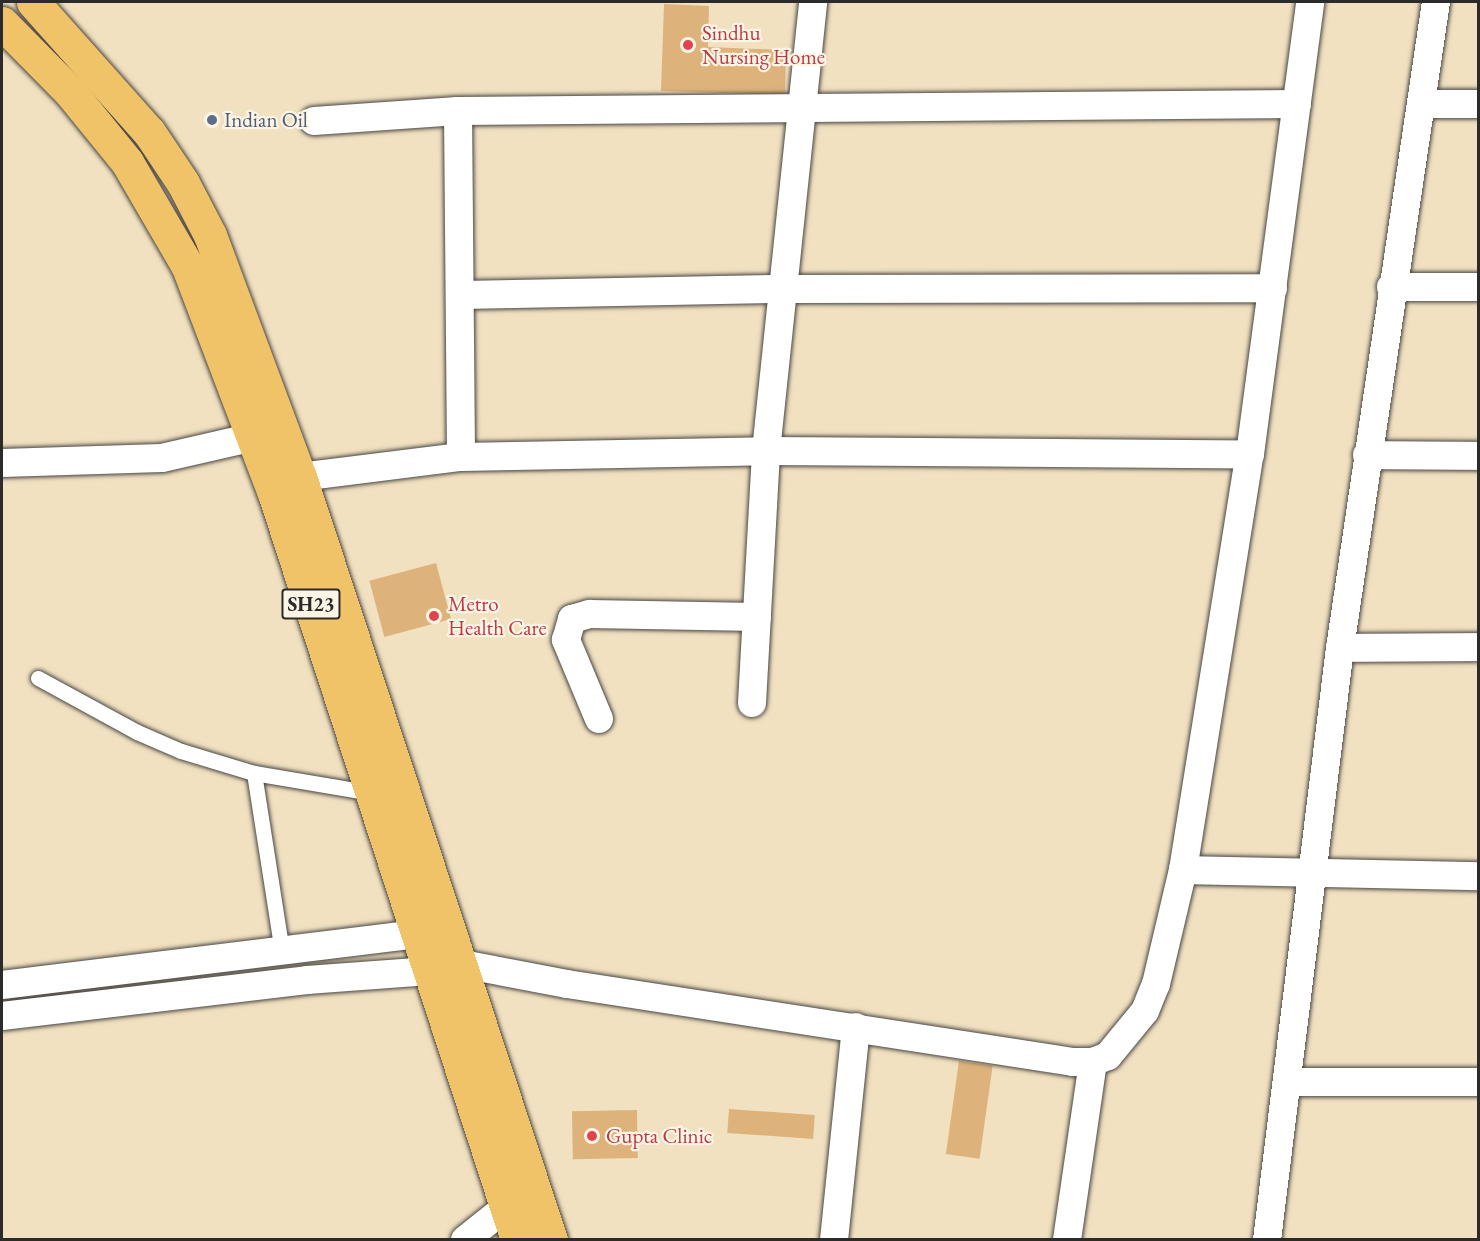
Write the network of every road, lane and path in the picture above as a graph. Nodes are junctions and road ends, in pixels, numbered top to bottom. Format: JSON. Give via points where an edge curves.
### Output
{"nodes":[{"id":1,"x":33,"y":2,"type":"edge"},
{"id":2,"x":813,"y":2,"type":"edge"},
{"id":3,"x":1310,"y":2,"type":"edge"},
{"id":4,"x":1436,"y":2,"type":"edge"},
{"id":5,"x":2,"y":23,"type":"edge"},
{"id":6,"x":1297,"y":104,"type":"junction"},
{"id":7,"x":1422,"y":104,"type":"junction"},
{"id":8,"x":1479,"y":104,"type":"edge"},
{"id":9,"x":804,"y":105,"type":"junction"},
{"id":10,"x":458,"y":111,"type":"junction"},
{"id":11,"x":314,"y":121,"type":"dead end"},
{"id":12,"x":1391,"y":287,"type":"junction"},
{"id":13,"x":1479,"y":287,"type":"edge"},
{"id":14,"x":1273,"y":288,"type":"junction"},
{"id":15,"x":785,"y":289,"type":"junction"},
{"id":16,"x":462,"y":295,"type":"junction"},
{"id":17,"x":254,"y":438,"type":"junction"},
{"id":18,"x":766,"y":451,"type":"junction"},
{"id":19,"x":1250,"y":454,"type":"junction"},
{"id":20,"x":1367,"y":455,"type":"junction"},
{"id":21,"x":1479,"y":456,"type":"edge"},
{"id":22,"x":461,"y":457,"type":"junction"},
{"id":23,"x":2,"y":463,"type":"edge"},
{"id":24,"x":300,"y":477,"type":"junction"},
{"id":25,"x":757,"y":617,"type":"junction"},
{"id":26,"x":1479,"y":647,"type":"edge"},
{"id":27,"x":1340,"y":648,"type":"junction"},
{"id":28,"x":38,"y":678,"type":"dead end"},
{"id":29,"x":752,"y":703,"type":"dead end"},
{"id":30,"x":599,"y":719,"type":"dead end"},
{"id":31,"x":254,"y":772,"type":"junction"},
{"id":32,"x":372,"y":793,"type":"junction"},
{"id":33,"x":1183,"y":870,"type":"junction"},
{"id":34,"x":1312,"y":875,"type":"junction"},
{"id":35,"x":1479,"y":876,"type":"edge"},
{"id":36,"x":450,"y":930,"type":"junction"},
{"id":37,"x":418,"y":934,"type":"junction"},
{"id":38,"x":282,"y":951,"type":"junction"},
{"id":39,"x":462,"y":964,"type":"junction"},
{"id":40,"x":430,"y":971,"type":"junction"},
{"id":41,"x":2,"y":985,"type":"edge"},
{"id":42,"x":2,"y":1016,"type":"edge"},
{"id":43,"x":856,"y":1027,"type":"junction"},
{"id":44,"x":1093,"y":1062,"type":"junction"},
{"id":45,"x":1287,"y":1082,"type":"junction"},
{"id":46,"x":1479,"y":1082,"type":"edge"},
{"id":47,"x":537,"y":1197,"type":"junction"},
{"id":48,"x":506,"y":1207,"type":"junction"},
{"id":49,"x":465,"y":1239,"type":"edge"},
{"id":50,"x":517,"y":1239,"type":"edge"},
{"id":51,"x":551,"y":1239,"type":"edge"},
{"id":52,"x":834,"y":1239,"type":"edge"},
{"id":53,"x":1067,"y":1239,"type":"edge"},
{"id":54,"x":1268,"y":1239,"type":"edge"}],
"edges":[{"from":1,"to":24,"type":"main road","via":[[149,132],[183,183],[210,234]]},
{"from":2,"to":9,"type":"street"},
{"from":3,"to":6,"type":"street"},
{"from":4,"to":7,"type":"street"},
{"from":5,"to":17,"type":"main road","number":"SH23","via":[[71,93],[127,162],[157,209],[188,267]]},
{"from":6,"to":9,"type":"street"},
{"from":6,"to":14,"type":"street"},
{"from":7,"to":8,"type":"street"},
{"from":7,"to":12,"type":"street"},
{"from":9,"to":10,"type":"street"},
{"from":9,"to":15,"type":"street"},
{"from":10,"to":11,"type":"street"},
{"from":10,"to":16,"type":"street"},
{"from":12,"to":13,"type":"street"},
{"from":12,"to":20,"type":"street"},
{"from":14,"to":15,"type":"street"},
{"from":14,"to":19,"type":"street"},
{"from":15,"to":16,"type":"street"},
{"from":15,"to":18,"type":"street"},
{"from":16,"to":22,"type":"street"},
{"from":17,"to":23,"type":"street","via":[[162,458]]},
{"from":17,"to":32,"type":"main road","number":"SH23"},
{"from":18,"to":19,"type":"street"},
{"from":18,"to":22,"type":"street"},
{"from":18,"to":25,"type":"street"},
{"from":19,"to":33,"type":"street"},
{"from":20,"to":21,"type":"street"},
{"from":20,"to":27,"type":"street"},
{"from":22,"to":24,"type":"street"},
{"from":24,"to":36,"type":"main road"},
{"from":25,"to":29,"type":"street"},
{"from":25,"to":30,"type":"street","via":[[590,614],[572,619],[566,640]]},
{"from":26,"to":27,"type":"street"},
{"from":27,"to":34,"type":"street"},
{"from":28,"to":31,"type":"lane","via":[[146,736],[181,751]]},
{"from":31,"to":32,"type":"lane"},
{"from":31,"to":38,"type":"lane"},
{"from":32,"to":37,"type":"main road","number":"SH23"},
{"from":33,"to":34,"type":"street"},
{"from":33,"to":44,"type":"street","via":[[1156,984],[1145,1011],[1117,1048]]},
{"from":34,"to":35,"type":"street"},
{"from":34,"to":45,"type":"street"},
{"from":36,"to":37,"type":"street"},
{"from":36,"to":39,"type":"main road"},
{"from":37,"to":38,"type":"street"},
{"from":37,"to":40,"type":"main road","number":"SH23"},
{"from":38,"to":41,"type":"street"},
{"from":39,"to":40,"type":"street"},
{"from":39,"to":43,"type":"street","via":[[567,984]]},
{"from":39,"to":47,"type":"main road"},
{"from":40,"to":42,"type":"street","via":[[307,980]]},
{"from":40,"to":48,"type":"main road","number":"SH23"},
{"from":43,"to":44,"type":"street"},
{"from":43,"to":52,"type":"street"},
{"from":44,"to":53,"type":"street"},
{"from":45,"to":46,"type":"street"},
{"from":45,"to":54,"type":"street"},
{"from":47,"to":48,"type":"street"},
{"from":47,"to":51,"type":"main road"},
{"from":48,"to":49,"type":"street"},
{"from":48,"to":50,"type":"main road","number":"SH23"}]}
